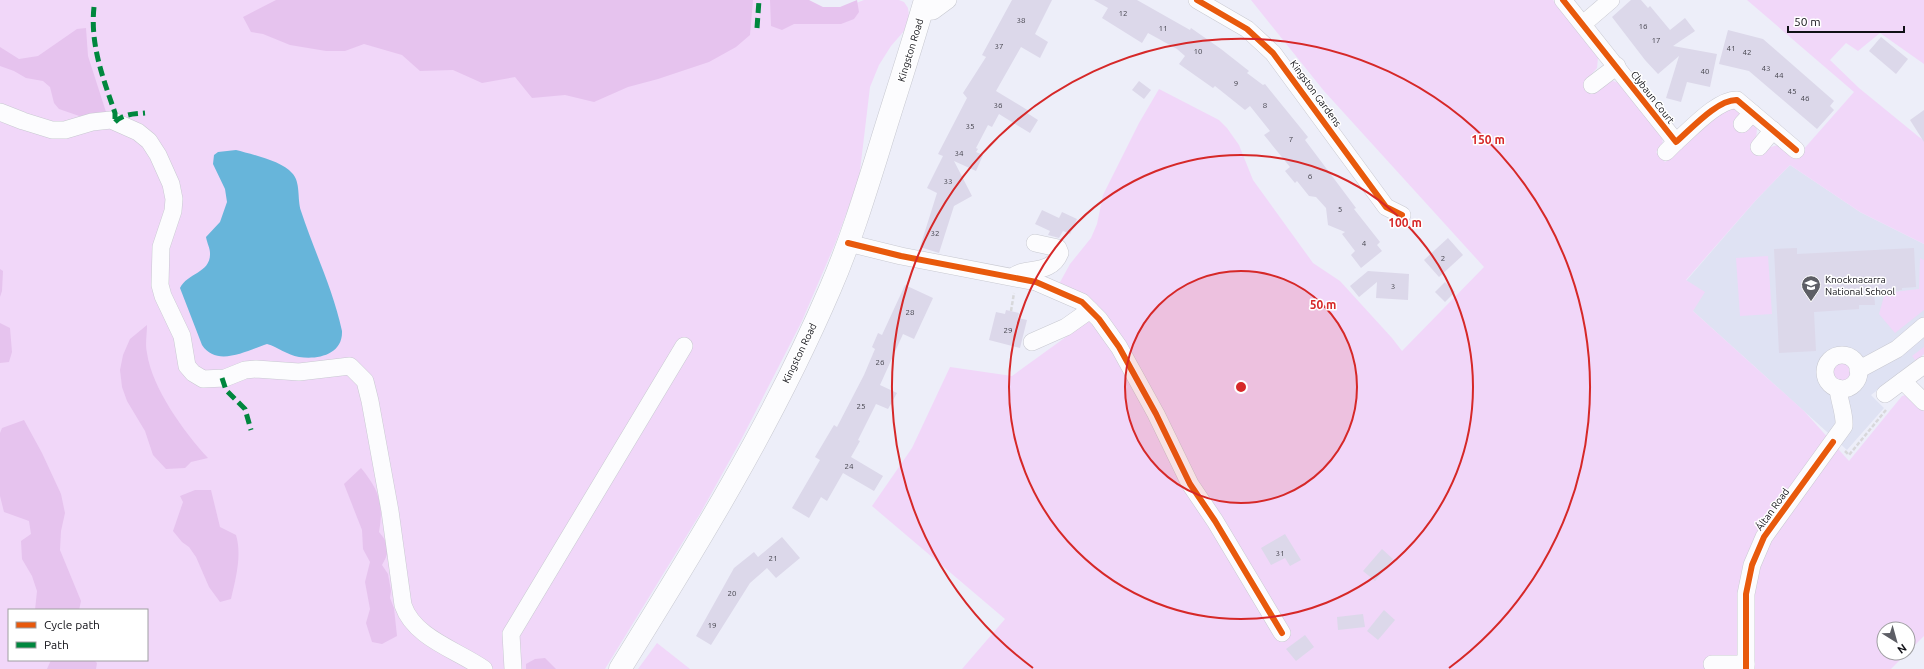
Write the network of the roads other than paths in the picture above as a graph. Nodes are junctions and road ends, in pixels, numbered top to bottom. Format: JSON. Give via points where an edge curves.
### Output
{"nodes":[{"id":1,"x":948,"y":0,"type":"edge"},
{"id":2,"x":1197,"y":0,"type":"edge"},
{"id":3,"x":1563,"y":0,"type":"edge"},
{"id":4,"x":1612,"y":0,"type":"edge"},
{"id":5,"x":923,"y":6,"type":"edge"},
{"id":6,"x":1583,"y":24,"type":"junction"},
{"id":7,"x":1616,"y":66,"type":"junction"},
{"id":8,"x":1592,"y":85,"type":"dead end"},
{"id":9,"x":0,"y":112,"type":"edge"},
{"id":10,"x":1773,"y":130,"type":"junction"},
{"id":11,"x":1759,"y":147,"type":"dead end"},
{"id":12,"x":1796,"y":150,"type":"dead end"},
{"id":13,"x":1402,"y":215,"type":"dead end"},
{"id":14,"x":848,"y":243,"type":"junction"},
{"id":15,"x":1035,"y":243,"type":"dead end"},
{"id":16,"x":1013,"y":278,"type":"junction"},
{"id":17,"x":1090,"y":310,"type":"junction"},
{"id":18,"x":1924,"y":326,"type":"edge"},
{"id":19,"x":1032,"y":342,"type":"dead end"},
{"id":20,"x":684,"y":346,"type":"dead end"},
{"id":21,"x":1924,"y":364,"type":"edge"},
{"id":22,"x":1858,"y":370,"type":"junction"},
{"id":23,"x":1903,"y":381,"type":"junction"},
{"id":24,"x":1838,"y":388,"type":"junction"},
{"id":25,"x":1885,"y":394,"type":"road end"},
{"id":26,"x":1924,"y":402,"type":"edge"},
{"id":27,"x":1282,"y":633,"type":"dead end"},
{"id":28,"x":1712,"y":664,"type":"dead end"},
{"id":29,"x":1746,"y":666,"type":"edge"},
{"id":30,"x":484,"y":669,"type":"edge"},
{"id":31,"x":513,"y":669,"type":"edge"},
{"id":32,"x":620,"y":669,"type":"edge"}],
"edges":[{"from":1,"to":5,"type":"street","name":"Kingston Road","via":[[933,11]]},
{"from":2,"to":13,"type":"street","name":"Kingston Gardens","via":[[1247,29],[1274,53],[1386,207]]},
{"from":3,"to":6,"type":"street","name":"Clybaun Court"},
{"from":4,"to":6,"type":"street"},
{"from":5,"to":14,"type":"main road","name":"Kingston Road"},
{"from":6,"to":7,"type":"street","name":"Clybaun Court"},
{"from":7,"to":8,"type":"street"},
{"from":7,"to":10,"type":"street","name":"Clybaun Court","via":[[1671,147],[1713,110],[1729,100],[1737,100],[1747,118]]},
{"from":9,"to":30,"type":"street","via":[[52,130],[65,130],[92,122],[111,120],[138,132],[149,141],[171,184],[174,199],[173,211],[161,247],[160,286],[182,336],[187,366],[193,373],[202,379],[225,378],[245,370],[299,372],[350,366],[359,374],[365,381],[368,391],[377,435],[402,605],[406,615],[426,634]]},
{"from":10,"to":11,"type":"street"},
{"from":10,"to":12,"type":"street","name":"Clybaun Court"},
{"from":14,"to":16,"type":"street"},
{"from":14,"to":32,"type":"main road","name":"Kingston Road","via":[[816,321],[760,432]]},
{"from":15,"to":16,"type":"street","via":[[1058,248],[1058,260],[1046,267],[1016,274]]},
{"from":16,"to":17,"type":"street","via":[[1036,282],[1082,302]]},
{"from":17,"to":19,"type":"street","via":[[1066,327]]},
{"from":17,"to":27,"type":"street","via":[[1119,347],[1156,414],[1190,484]]},
{"from":18,"to":22,"type":"street","via":[[1897,349]]},
{"from":20,"to":31,"type":"street","via":[[511,634]]},
{"from":21,"to":23,"type":"street"},
{"from":22,"to":24,"type":"street","via":[[1853,384]]},
{"from":22,"to":24,"type":"street","via":[[1850,357],[1840,355],[1830,359],[1825,374],[1829,383]]},
{"from":23,"to":25,"type":"street"},
{"from":23,"to":26,"type":"street"},
{"from":24,"to":29,"type":"street","name":"Áltan Road","via":[[1844,426],[1764,537],[1752,565],[1746,594]]},
{"from":28,"to":29,"type":"street"}]}
